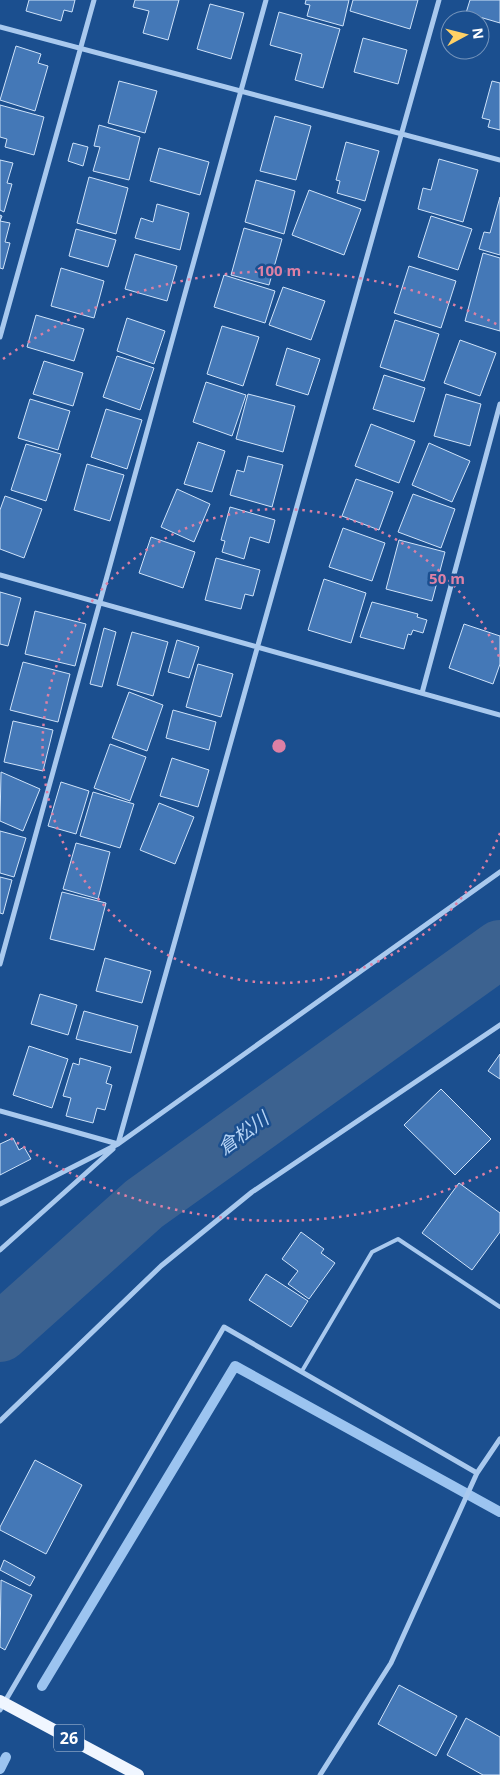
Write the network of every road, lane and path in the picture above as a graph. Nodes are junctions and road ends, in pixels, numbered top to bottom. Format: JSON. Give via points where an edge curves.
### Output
{"nodes":[{"id":1,"x":94,"y":0,"type":"edge"},
{"id":2,"x":266,"y":0,"type":"edge"},
{"id":3,"x":439,"y":0,"type":"edge"},
{"id":4,"x":0,"y":27,"type":"edge"},
{"id":5,"x":80,"y":48,"type":"junction"},
{"id":6,"x":241,"y":91,"type":"junction"},
{"id":7,"x":402,"y":134,"type":"junction"},
{"id":8,"x":500,"y":160,"type":"edge"},
{"id":9,"x":0,"y":337,"type":"edge"},
{"id":10,"x":500,"y":404,"type":"edge"},
{"id":11,"x":0,"y":575,"type":"edge"},
{"id":12,"x":99,"y":603,"type":"junction"},
{"id":13,"x":259,"y":647,"type":"junction"},
{"id":14,"x":422,"y":693,"type":"junction"},
{"id":15,"x":500,"y":714,"type":"edge"},
{"id":16,"x":500,"y":872,"type":"edge"},
{"id":17,"x":0,"y":964,"type":"edge"},
{"id":18,"x":500,"y":1025,"type":"edge"},
{"id":19,"x":0,"y":1111,"type":"edge"},
{"id":20,"x":118,"y":1144,"type":"junction"},
{"id":21,"x":0,"y":1204,"type":"edge"},
{"id":22,"x":0,"y":1250,"type":"edge"},
{"id":23,"x":500,"y":1307,"type":"edge"},
{"id":24,"x":302,"y":1371,"type":"junction"},
{"id":25,"x":0,"y":1421,"type":"edge"},
{"id":26,"x":500,"y":1439,"type":"edge"},
{"id":27,"x":477,"y":1473,"type":"junction"},
{"id":28,"x":1,"y":1704,"type":"edge"},
{"id":29,"x":138,"y":1775,"type":"edge"},
{"id":30,"x":320,"y":1775,"type":"edge"}],
"edges":[{"from":1,"to":5,"type":"street"},
{"from":2,"to":6,"type":"street"},
{"from":3,"to":7,"type":"street"},
{"from":4,"to":5,"type":"street"},
{"from":5,"to":6,"type":"street"},
{"from":5,"to":9,"type":"street"},
{"from":6,"to":7,"type":"street"},
{"from":6,"to":12,"type":"street"},
{"from":7,"to":8,"type":"street"},
{"from":7,"to":13,"type":"street"},
{"from":10,"to":14,"type":"street"},
{"from":11,"to":12,"type":"street"},
{"from":12,"to":13,"type":"street"},
{"from":12,"to":17,"type":"street"},
{"from":13,"to":14,"type":"street"},
{"from":13,"to":20,"type":"street"},
{"from":14,"to":15,"type":"street"},
{"from":16,"to":20,"type":"street"},
{"from":18,"to":25,"type":"street","via":[[252,1192],[161,1266]]},
{"from":19,"to":20,"type":"street"},
{"from":20,"to":21,"type":"street"},
{"from":20,"to":22,"type":"street"},
{"from":23,"to":24,"type":"lane","via":[[398,1239],[372,1252]]},
{"from":24,"to":27,"type":"street"},
{"from":24,"to":28,"type":"street","via":[[224,1327]]},
{"from":26,"to":27,"type":"street"},
{"from":27,"to":30,"type":"street","via":[[391,1663]]},
{"from":28,"to":29,"type":"main road","number":"26"}]}
